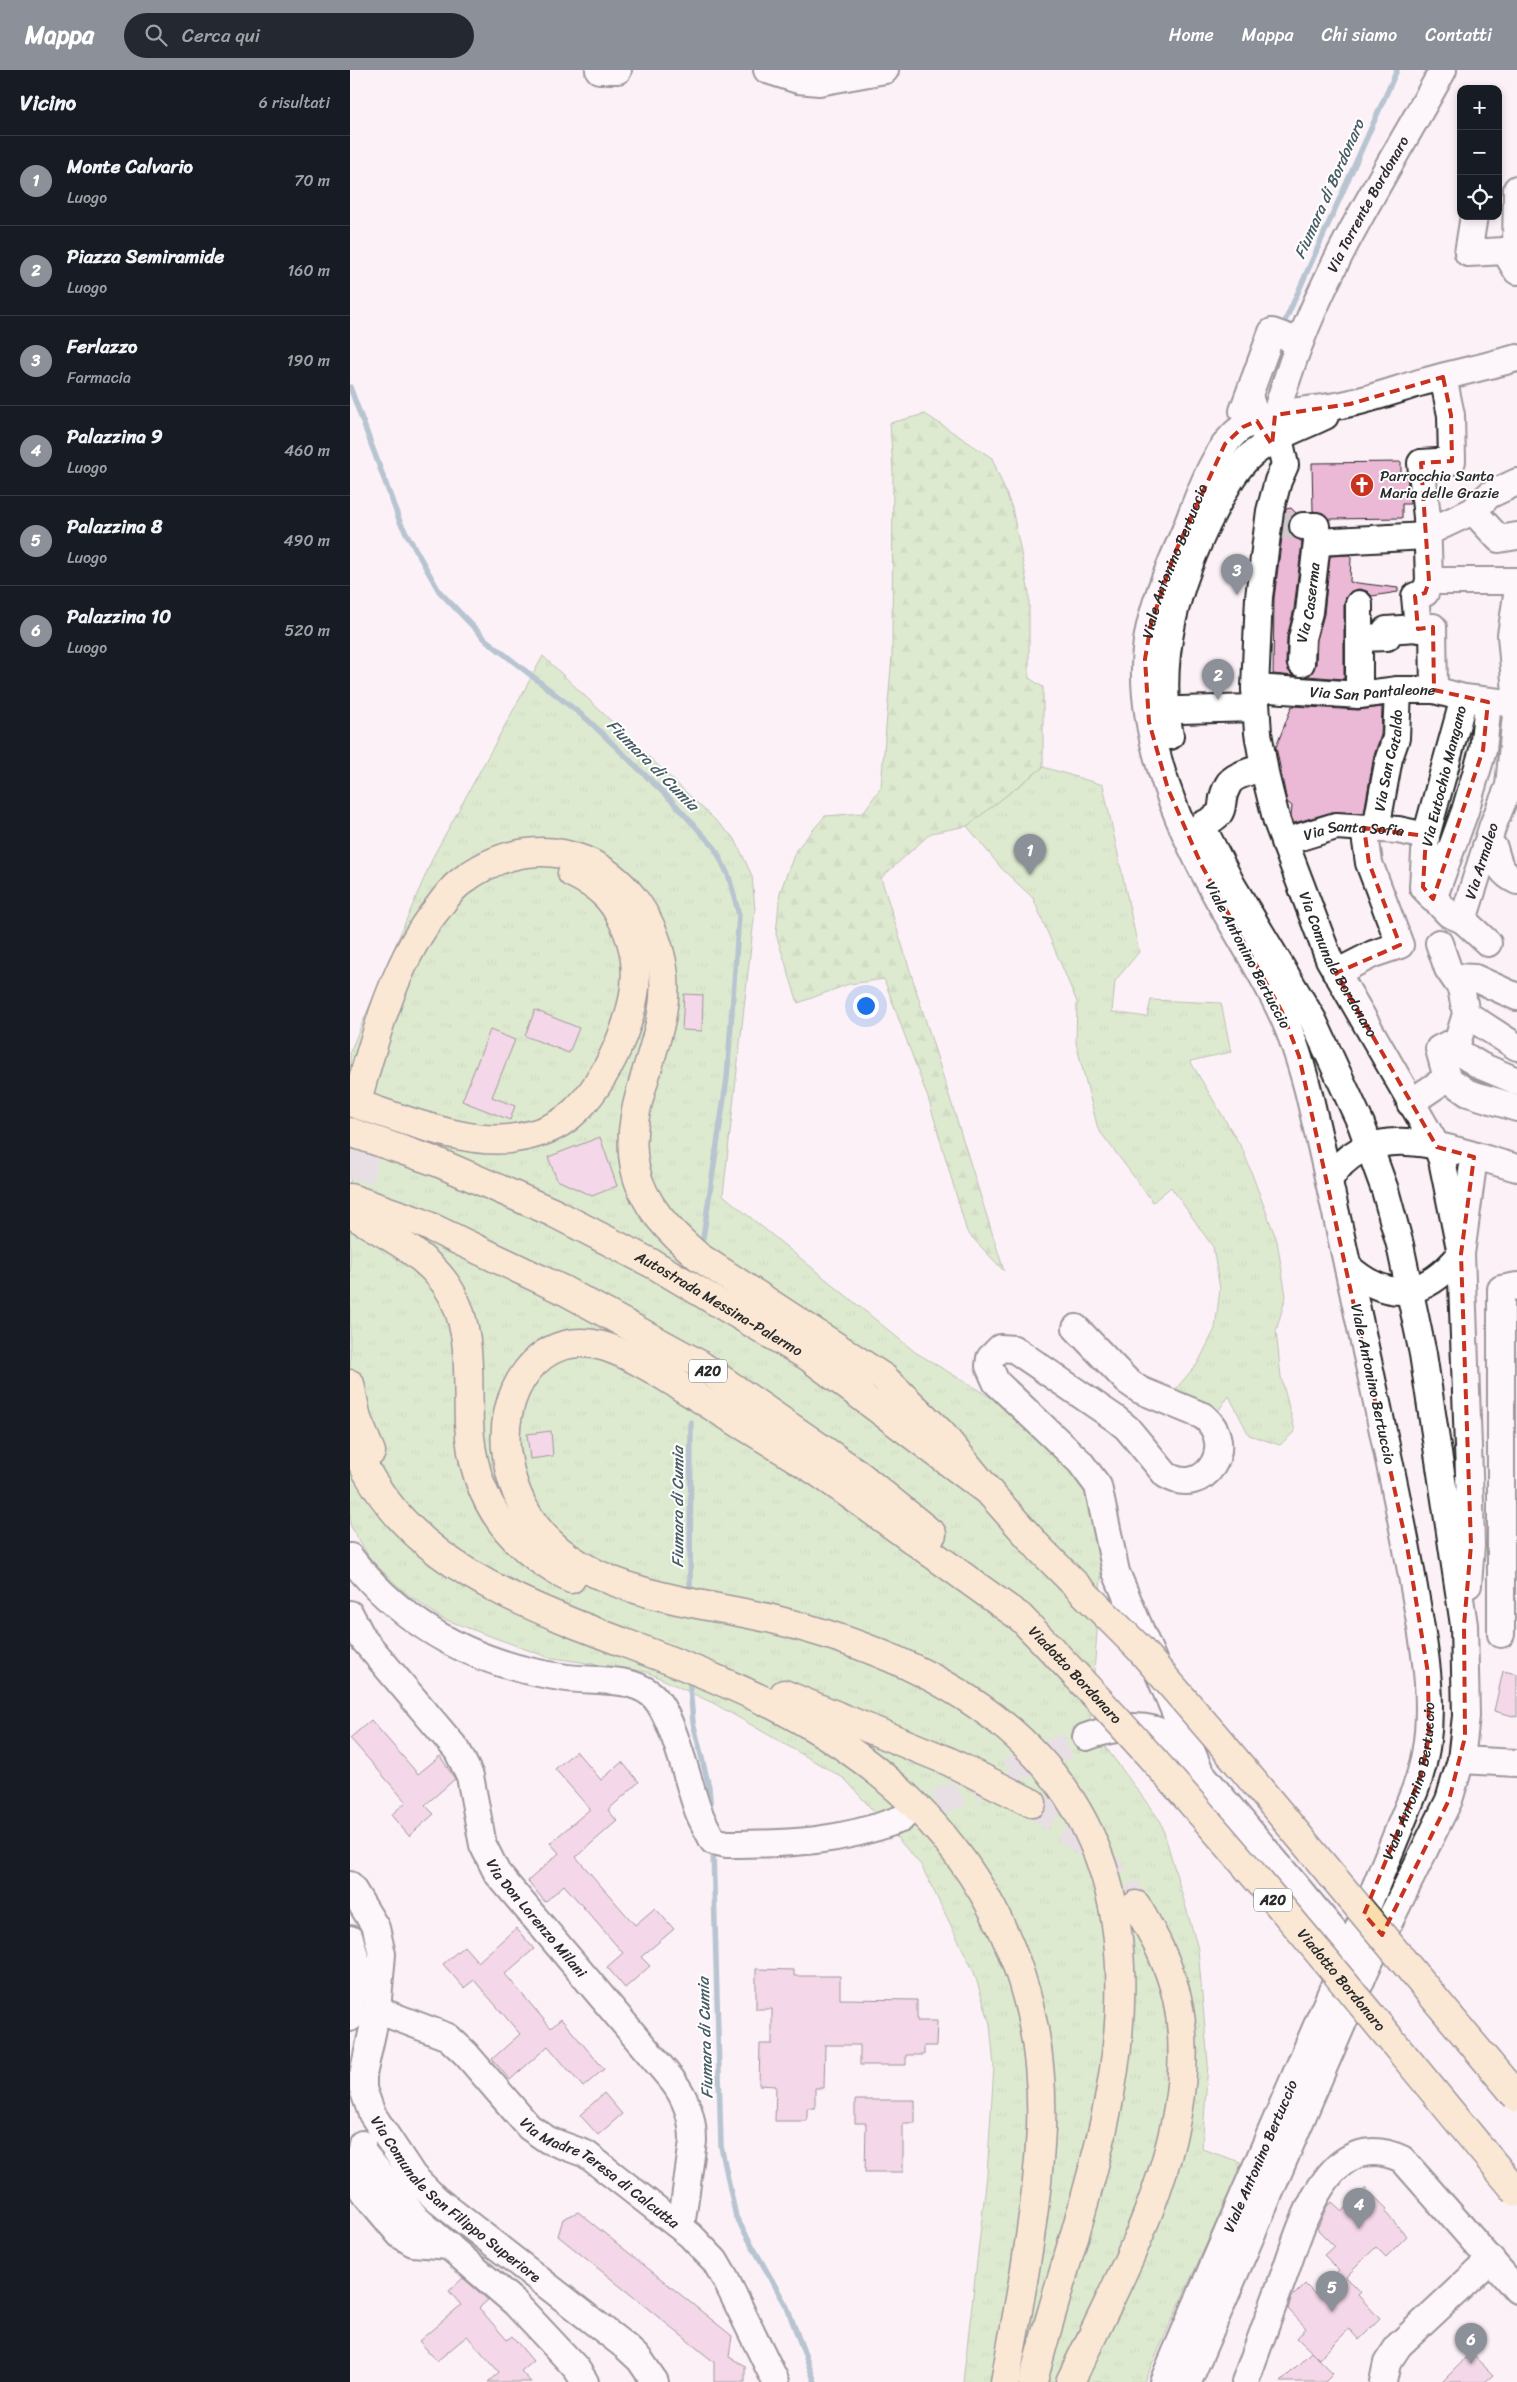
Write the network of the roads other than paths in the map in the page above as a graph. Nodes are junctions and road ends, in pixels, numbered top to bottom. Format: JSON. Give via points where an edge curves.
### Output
{"nodes":[{"id":1,"x":599,"y":70,"type":"edge"},
{"id":2,"x":618,"y":70,"type":"edge"},
{"id":3,"x":767,"y":70,"type":"edge"},
{"id":4,"x":885,"y":70,"type":"edge"},
{"id":5,"x":1443,"y":70,"type":"edge"},
{"id":6,"x":1517,"y":189,"type":"edge"},
{"id":7,"x":1473,"y":220,"type":"edge"},
{"id":8,"x":1514,"y":254,"type":"edge"},
{"id":9,"x":1300,"y":342,"type":"junction"},
{"id":10,"x":1517,"y":358,"type":"edge"},
{"id":11,"x":1443,"y":377,"type":"junction"},
{"id":12,"x":1249,"y":396,"type":"junction"},
{"id":13,"x":1268,"y":426,"type":"junction"},
{"id":14,"x":1233,"y":435,"type":"junction"},
{"id":15,"x":1517,"y":482,"type":"edge"},
{"id":16,"x":1474,"y":511,"type":"junction"},
{"id":17,"x":1426,"y":534,"type":"junction"},
{"id":18,"x":1517,"y":536,"type":"edge"},
{"id":19,"x":1429,"y":581,"type":"junction"},
{"id":20,"x":1517,"y":581,"type":"edge"},
{"id":21,"x":1517,"y":595,"type":"edge"},
{"id":22,"x":1359,"y":604,"type":"dead end"},
{"id":23,"x":1418,"y":628,"type":"junction"},
{"id":24,"x":1361,"y":638,"type":"junction"},
{"id":25,"x":1300,"y":663,"type":"dead end"},
{"id":26,"x":1398,"y":690,"type":"junction"},
{"id":27,"x":1434,"y":690,"type":"junction"},
{"id":28,"x":1359,"y":695,"type":"junction"},
{"id":29,"x":1255,"y":698,"type":"junction"},
{"id":30,"x":1476,"y":700,"type":"junction"},
{"id":31,"x":1517,"y":704,"type":"edge"},
{"id":32,"x":1180,"y":710,"type":"dead end"},
{"id":33,"x":1516,"y":733,"type":"edge"},
{"id":34,"x":1263,"y":767,"type":"junction"},
{"id":35,"x":1202,"y":825,"type":"junction"},
{"id":36,"x":1370,"y":829,"type":"junction"},
{"id":37,"x":1426,"y":836,"type":"junction"},
{"id":38,"x":1284,"y":842,"type":"junction"},
{"id":39,"x":1486,"y":846,"type":"junction"},
{"id":40,"x":1517,"y":880,"type":"edge"},
{"id":41,"x":1433,"y":898,"type":"junction"},
{"id":42,"x":1463,"y":920,"type":"junction"},
{"id":43,"x":1440,"y":943,"type":"dead end"},
{"id":44,"x":1488,"y":943,"type":"dead end"},
{"id":45,"x":1336,"y":973,"type":"junction"},
{"id":46,"x":1454,"y":977,"type":"junction"},
{"id":47,"x":1517,"y":997,"type":"edge"},
{"id":48,"x":1466,"y":1014,"type":"junction"},
{"id":49,"x":1517,"y":1047,"type":"edge"},
{"id":50,"x":1456,"y":1050,"type":"junction"},
{"id":51,"x":1447,"y":1078,"type":"junction"},
{"id":52,"x":1517,"y":1081,"type":"edge"},
{"id":53,"x":362,"y":1096,"type":"edge"},
{"id":54,"x":1410,"y":1103,"type":"junction"},
{"id":55,"x":1517,"y":1108,"type":"edge"},
{"id":56,"x":350,"y":1132,"type":"edge"},
{"id":57,"x":1369,"y":1146,"type":"junction"},
{"id":58,"x":1437,"y":1147,"type":"junction"},
{"id":59,"x":1474,"y":1157,"type":"junction"},
{"id":60,"x":1517,"y":1168,"type":"edge"},
{"id":61,"x":1329,"y":1180,"type":"junction"},
{"id":62,"x":350,"y":1198,"type":"edge"},
{"id":63,"x":350,"y":1213,"type":"edge"},
{"id":64,"x":1460,"y":1254,"type":"junction"},
{"id":65,"x":1348,"y":1267,"type":"junction"},
{"id":66,"x":1517,"y":1286,"type":"edge"},
{"id":67,"x":1410,"y":1291,"type":"junction"},
{"id":68,"x":1076,"y":1328,"type":"dead end"},
{"id":69,"x":1509,"y":1339,"type":"edge"},
{"id":70,"x":350,"y":1384,"type":"edge"},
{"id":71,"x":1509,"y":1394,"type":"edge"},
{"id":72,"x":350,"y":1436,"type":"edge"},
{"id":73,"x":1509,"y":1470,"type":"edge"},
{"id":74,"x":990,"y":1493,"type":"junction"},
{"id":75,"x":350,"y":1557,"type":"edge"},
{"id":76,"x":1509,"y":1560,"type":"edge"},
{"id":77,"x":350,"y":1614,"type":"edge"},
{"id":78,"x":1020,"y":1617,"type":"junction"},
{"id":79,"x":1464,"y":1626,"type":"junction"},
{"id":80,"x":1501,"y":1634,"type":"dead end"},
{"id":81,"x":1086,"y":1736,"type":"tunnel mouth"},
{"id":82,"x":1461,"y":1760,"type":"junction"},
{"id":83,"x":1517,"y":1763,"type":"edge"},
{"id":84,"x":1199,"y":1768,"type":"junction"},
{"id":85,"x":1032,"y":1803,"type":"tunnel mouth"},
{"id":86,"x":901,"y":1819,"type":"tunnel mouth"},
{"id":87,"x":350,"y":1886,"type":"edge"},
{"id":88,"x":1136,"y":1904,"type":"tunnel mouth"},
{"id":89,"x":350,"y":1939,"type":"edge"},
{"id":90,"x":1358,"y":1959,"type":"junction"},
{"id":91,"x":378,"y":2010,"type":"junction"},
{"id":92,"x":350,"y":2018,"type":"edge"},
{"id":93,"x":350,"y":2048,"type":"edge"},
{"id":94,"x":363,"y":2075,"type":"junction"},
{"id":95,"x":1517,"y":2097,"type":"edge"},
{"id":96,"x":372,"y":2114,"type":"junction"},
{"id":97,"x":1517,"y":2192,"type":"edge"},
{"id":98,"x":681,"y":2227,"type":"junction"},
{"id":99,"x":1491,"y":2259,"type":"junction"},
{"id":100,"x":1517,"y":2290,"type":"edge"},
{"id":101,"x":585,"y":2382,"type":"edge"},
{"id":102,"x":655,"y":2382,"type":"edge"},
{"id":103,"x":776,"y":2382,"type":"edge"},
{"id":104,"x":1005,"y":2382,"type":"edge"},
{"id":105,"x":1018,"y":2382,"type":"edge"},
{"id":106,"x":1033,"y":2382,"type":"edge"},
{"id":107,"x":1070,"y":2382,"type":"edge"},
{"id":108,"x":1163,"y":2382,"type":"edge"},
{"id":109,"x":1188,"y":2382,"type":"edge"},
{"id":110,"x":1245,"y":2382,"type":"edge"},
{"id":111,"x":1383,"y":2382,"type":"edge"}],
"edges":[{"from":1,"to":2,"type":"street"},
{"from":3,"to":4,"type":"street","via":[[798,80],[819,82]]},
{"from":5,"to":9,"type":"street","name":"Via Torrente Bordonaro","via":[[1331,270]]},
{"from":6,"to":8,"type":"street"},
{"from":7,"to":8,"type":"street","via":[[1468,253]]},
{"from":9,"to":12,"type":"street","via":[[1272,332]]},
{"from":9,"to":13,"type":"street","name":"Via Torrente Bordonaro"},
{"from":10,"to":11,"type":"street"},
{"from":11,"to":13,"type":"street"},
{"from":11,"to":17,"type":"street","via":[[1452,415],[1452,461],[1421,462]]},
{"from":12,"to":13,"type":"street","name":"Via Comunale Bordonaro"},
{"from":12,"to":14,"type":"street"},
{"from":13,"to":14,"type":"street","name":"Viale Antonino Bertuccio","via":[[1244,427]]},
{"from":13,"to":29,"type":"street","name":"Via Comunale Bordonaro","via":[[1281,446],[1286,465],[1278,481],[1259,597]]},
{"from":13,"to":35,"type":"street","name":"Viale Antonino Bertuccio","via":[[1252,455],[1228,484],[1191,559],[1169,628],[1164,681],[1167,722],[1176,760]]},
{"from":14,"to":61,"type":"street","name":"Viale Antonino Bertuccio","via":[[1218,454],[1191,516],[1151,624],[1145,659],[1146,706],[1160,764],[1193,847],[1214,892],[1290,1030]]},
{"from":15,"to":16,"type":"street","via":[[1489,495]]},
{"from":16,"to":17,"type":"street"},
{"from":16,"to":18,"type":"street","via":[[1499,539]]},
{"from":17,"to":19,"type":"street"},
{"from":17,"to":25,"type":"street","name":"Via Caserma","via":[[1310,534],[1309,612]]},
{"from":19,"to":20,"type":"street"},
{"from":19,"to":23,"type":"street","via":[[1425,593],[1415,596]]},
{"from":21,"to":31,"type":"street","name":"Via Armaleo","via":[[1511,635]]},
{"from":22,"to":24,"type":"street"},
{"from":23,"to":24,"type":"street","via":[[1386,630],[1387,637]]},
{"from":23,"to":27,"type":"street","via":[[1433,627]]},
{"from":24,"to":28,"type":"street"},
{"from":26,"to":27,"type":"street","name":"Via San Pantaleone"},
{"from":26,"to":28,"type":"street","name":"Via San Pantaleone"},
{"from":26,"to":36,"type":"street","name":"Via San Cataldo","via":[[1396,738]]},
{"from":27,"to":30,"type":"street","name":"Via San Pantaleone"},
{"from":28,"to":29,"type":"street","name":"Via San Pantaleone"},
{"from":29,"to":32,"type":"street","name":"Via San Pantaleone"},
{"from":29,"to":34,"type":"street","name":"Via Comunale Bordonaro"},
{"from":30,"to":31,"type":"street","name":"Via San Pantaleone"},
{"from":30,"to":37,"type":"street","name":"Via Eutochio Mangano"},
{"from":30,"to":41,"type":"street","via":[[1483,750]]},
{"from":31,"to":33,"type":"street","name":"Via Armaleo"},
{"from":33,"to":39,"type":"street","name":"Via Armaleo","via":[[1509,786]]},
{"from":34,"to":35,"type":"street","via":[[1234,778],[1228,784],[1222,812]]},
{"from":34,"to":38,"type":"street","name":"Via Comunale Bordonaro"},
{"from":35,"to":57,"type":"street","name":"Viale Antonino Bertuccio","via":[[1232,885],[1313,1020]]},
{"from":36,"to":37,"type":"street","name":"Via Santa Sofia"},
{"from":36,"to":38,"type":"street","name":"Via Santa Sofia","via":[[1336,826]]},
{"from":36,"to":45,"type":"street","name":"Via San Cataldo","via":[[1369,863],[1400,944]]},
{"from":37,"to":41,"type":"street","name":"Via Eutochio Mangano","via":[[1423,887]]},
{"from":38,"to":45,"type":"street","name":"Via Comunale Bordonaro"},
{"from":39,"to":40,"type":"street","via":[[1494,848],[1505,875]]},
{"from":39,"to":42,"type":"street","name":"Via Armaleo"},
{"from":41,"to":42,"type":"street","name":"Via Eutochio Mangano","via":[[1449,914]]},
{"from":42,"to":44,"type":"street","name":"Via Eutochio Mangano"},
{"from":43,"to":46,"type":"street"},
{"from":45,"to":54,"type":"street","name":"Via Comunale Bordonaro"},
{"from":46,"to":47,"type":"street","via":[[1475,978]]},
{"from":46,"to":48,"type":"street","via":[[1461,988]]},
{"from":48,"to":49,"type":"street"},
{"from":48,"to":50,"type":"street"},
{"from":50,"to":51,"type":"street","via":[[1446,1045],[1439,1049]]},
{"from":50,"to":52,"type":"street","via":[[1481,1066]]},
{"from":51,"to":54,"type":"street"},
{"from":51,"to":55,"type":"street","via":[[1468,1093]]},
{"from":53,"to":53,"type":"highway","via":[[411,982],[443,923],[464,896],[509,869],[542,868],[569,872],[603,892],[614,906],[631,942],[636,962],[635,988],[619,1045],[602,1075],[571,1115],[549,1129],[496,1140],[467,1137]]},
{"from":53,"to":74,"type":"highway","via":[[375,1036],[399,974],[428,919],[456,885],[480,868],[524,854],[571,856],[612,875],[629,890],[643,912],[655,935],[662,963],[664,995],[632,1133],[635,1169],[648,1202],[676,1237],[699,1257],[884,1378],[941,1433]]},
{"from":54,"to":58,"type":"street","name":"Via Comunale Bordonaro"},
{"from":56,"to":74,"type":"highway","name":"Autostrada Messina-Palermo","via":[[437,1162],[543,1208],[655,1265],[809,1357]]},
{"from":57,"to":58,"type":"street","via":[[1396,1141]]},
{"from":57,"to":61,"type":"street","via":[[1337,1166]]},
{"from":57,"to":67,"type":"street","name":"Viale Antonino Bertuccio","via":[[1392,1213]]},
{"from":58,"to":59,"type":"street"},
{"from":58,"to":64,"type":"street","name":"Via Comunale Bordonaro"},
{"from":59,"to":60,"type":"street"},
{"from":59,"to":64,"type":"street"},
{"from":61,"to":65,"type":"street","name":"Viale Antonino Bertuccio"},
{"from":62,"to":78,"type":"highway","number":"A20","via":[[420,1222],[565,1291],[699,1364],[857,1473],[950,1548]]},
{"from":63,"to":105,"type":"highway","via":[[418,1256],[445,1282],[461,1314],[469,1370],[472,1455],[477,1477],[494,1515],[524,1547],[554,1571],[619,1598],[825,1647],[911,1681],[962,1710],[1010,1748],[1047,1787],[1062,1810],[1083,1854],[1096,1893],[1106,1965],[1106,2010],[1088,2136]]},
{"from":64,"to":67,"type":"street","via":[[1439,1276]]},
{"from":64,"to":79,"type":"street","via":[[1471,1545]]},
{"from":65,"to":67,"type":"street","via":[[1375,1287],[1394,1292]]},
{"from":65,"to":90,"type":"street","name":"Viale Antonino Bertuccio","via":[[1407,1546],[1430,1703],[1429,1737],[1421,1775]]},
{"from":66,"to":69,"type":"street","via":[[1501,1289]]},
{"from":67,"to":79,"type":"street","name":"Viale Antonino Bertuccio","via":[[1423,1354]]},
{"from":68,"to":84,"type":"street","via":[[1127,1381],[1140,1390],[1203,1416],[1210,1421],[1218,1440],[1217,1456],[1209,1471],[1191,1480],[1173,1480],[1127,1428],[1014,1349],[1000,1348],[990,1358],[989,1366],[996,1382],[1080,1462],[1098,1486],[1116,1572]]},
{"from":69,"to":71,"type":"street"},
{"from":70,"to":85,"type":"highway","via":[[357,1419],[373,1458],[388,1483],[438,1538],[474,1564],[527,1592],[948,1761]]},
{"from":71,"to":73,"type":"street"},
{"from":72,"to":104,"type":"highway","via":[[360,1464],[376,1490],[445,1560],[501,1593],[700,1674],[805,1722],[860,1758],[908,1798],[951,1843],[973,1874],[1003,1931],[1022,1979],[1040,2086],[1041,2125],[1034,2212]]},
{"from":73,"to":76,"type":"street"},
{"from":74,"to":95,"type":"highway","name":"Autostrada Messina-Palermo","bridge":true,"via":[[1040,1549],[1139,1648]]},
{"from":75,"to":86,"type":"street","via":[[392,1605],[427,1629],[466,1649],[543,1673],[632,1685],[651,1694],[665,1713],[700,1814],[713,1840],[727,1844],[817,1842]]},
{"from":76,"to":80,"type":"street"},
{"from":77,"to":98,"type":"street","name":"Via Don Lorenzo Milani","via":[[363,1639],[458,1750],[470,1776],[483,1845],[497,1873],[672,2080],[686,2101],[692,2120],[693,2141]]},
{"from":78,"to":97,"type":"highway","name":"Viadotto Bordonaro","number":"A20","bridge":true,"via":[[1170,1776]]},
{"from":78,"to":106,"type":"highway","via":[[794,1457],[620,1353],[592,1344],[563,1347],[537,1360],[517,1383],[506,1423],[508,1467],[529,1519],[554,1547],[582,1567],[624,1585],[828,1634],[916,1669],[970,1699],[1018,1736],[1058,1779],[1073,1802],[1095,1846],[1110,1892],[1120,1962],[1119,2010],[1113,2070],[1100,2138]]},
{"from":79,"to":82,"type":"street","name":"Viale Antonino Bertuccio","via":[[1466,1716]]},
{"from":81,"to":84,"type":"street","via":[[1117,1728],[1160,1730],[1171,1737]]},
{"from":82,"to":83,"type":"street"},
{"from":82,"to":90,"type":"street","name":"Viale Antonino Bertuccio","via":[[1449,1800]]},
{"from":84,"to":90,"type":"street"},
{"from":87,"to":91,"type":"street","name":"Via Comunale San Filippo Superiore","via":[[376,1928],[380,1941]]},
{"from":88,"to":107,"type":"highway","via":[[1161,1949],[1177,1998],[1182,2049],[1178,2097],[1167,2154],[1147,2215]]},
{"from":89,"to":92,"type":"street","via":[[357,1963]]},
{"from":90,"to":108,"type":"street","name":"Viale Antonino Bertuccio"},
{"from":90,"to":109,"type":"street","name":"Viale Antonino Bertuccio"},
{"from":91,"to":94,"type":"street","name":"Via Comunale San Filippo Superiore"},
{"from":91,"to":98,"type":"street","name":"Via Madre Teresa di Calcutta","via":[[448,2037],[529,2127],[548,2140],[586,2154]]},
{"from":93,"to":94,"type":"street"},
{"from":94,"to":96,"type":"street","name":"Via Comunale San Filippo Superiore","via":[[363,2089]]},
{"from":96,"to":101,"type":"street","via":[[361,2150],[418,2219],[515,2303],[576,2368]]},
{"from":96,"to":102,"type":"street","name":"Via Comunale San Filippo Superiore","via":[[424,2188],[626,2347]]},
{"from":98,"to":103,"type":"street","name":"Via Madre Teresa di Calcutta","via":[[715,2261]]},
{"from":99,"to":100,"type":"street"},
{"from":99,"to":110,"type":"street","via":[[1402,2159],[1379,2152],[1355,2155],[1324,2181],[1308,2209]]},
{"from":99,"to":111,"type":"street","via":[[1399,2345],[1387,2363]]}]}
